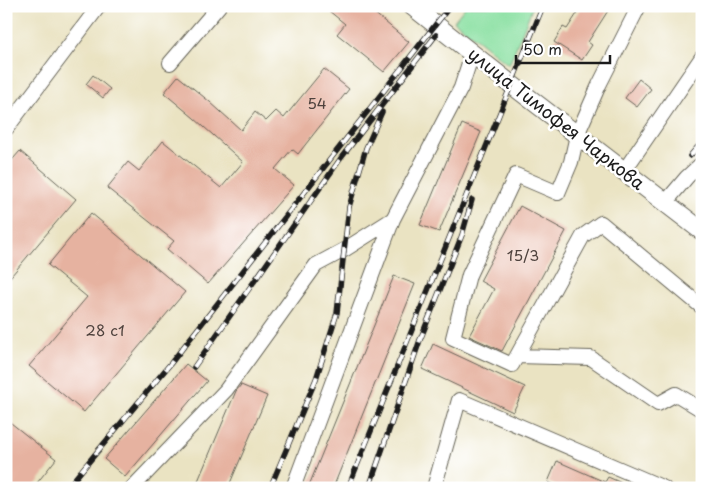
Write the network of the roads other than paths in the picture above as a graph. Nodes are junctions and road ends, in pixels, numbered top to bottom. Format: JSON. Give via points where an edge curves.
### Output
{"nodes":[{"id":1,"x":99,"y":6,"type":"edge"},
{"id":2,"x":219,"y":6,"type":"edge"},
{"id":3,"x":412,"y":6,"type":"edge"},
{"id":4,"x":639,"y":6,"type":"edge"},
{"id":5,"x":472,"y":54,"type":"junction"},
{"id":6,"x":702,"y":57,"type":"edge"},
{"id":7,"x":170,"y":63,"type":"dead end"},
{"id":8,"x":6,"y":129,"type":"edge"},
{"id":9,"x":577,"y":135,"type":"junction"},
{"id":10,"x":702,"y":163,"type":"edge"},
{"id":11,"x":624,"y":171,"type":"junction"},
{"id":12,"x":665,"y":203,"type":"junction"},
{"id":13,"x":393,"y":219,"type":"junction"},
{"id":14,"x":702,"y":231,"type":"edge"},
{"id":15,"x":702,"y":307,"type":"edge"},
{"id":16,"x":517,"y":356,"type":"junction"},
{"id":17,"x":702,"y":410,"type":"edge"},
{"id":18,"x":132,"y":488,"type":"edge"},
{"id":19,"x":293,"y":488,"type":"edge"},
{"id":20,"x":434,"y":488,"type":"edge"},
{"id":21,"x":664,"y":488,"type":"edge"}],
"edges":[{"from":1,"to":8,"type":"street"},
{"from":2,"to":7,"type":"street"},
{"from":3,"to":5,"type":"main road","name":"улица Тимофея Чаркова"},
{"from":4,"to":9,"type":"street"},
{"from":5,"to":9,"type":"main road","name":"улица Тимофея Чаркова"},
{"from":5,"to":13,"type":"street","via":[[461,88]]},
{"from":6,"to":11,"type":"street"},
{"from":9,"to":11,"type":"main road","name":"улица Тимофея Чаркова"},
{"from":9,"to":16,"type":"street","via":[[571,162],[558,193],[516,175],[469,275],[453,338],[512,365]]},
{"from":10,"to":12,"type":"street"},
{"from":11,"to":12,"type":"main road","name":"улица Тимофея Чаркова"},
{"from":12,"to":14,"type":"main road","name":"улица Тимофея Чаркова"},
{"from":13,"to":18,"type":"street","via":[[316,265],[226,390]]},
{"from":13,"to":19,"type":"street"},
{"from":15,"to":16,"type":"street","via":[[601,223],[582,236]]},
{"from":16,"to":17,"type":"street","via":[[590,358],[658,404],[676,394]]},
{"from":20,"to":21,"type":"street","via":[[459,400]]}]}
